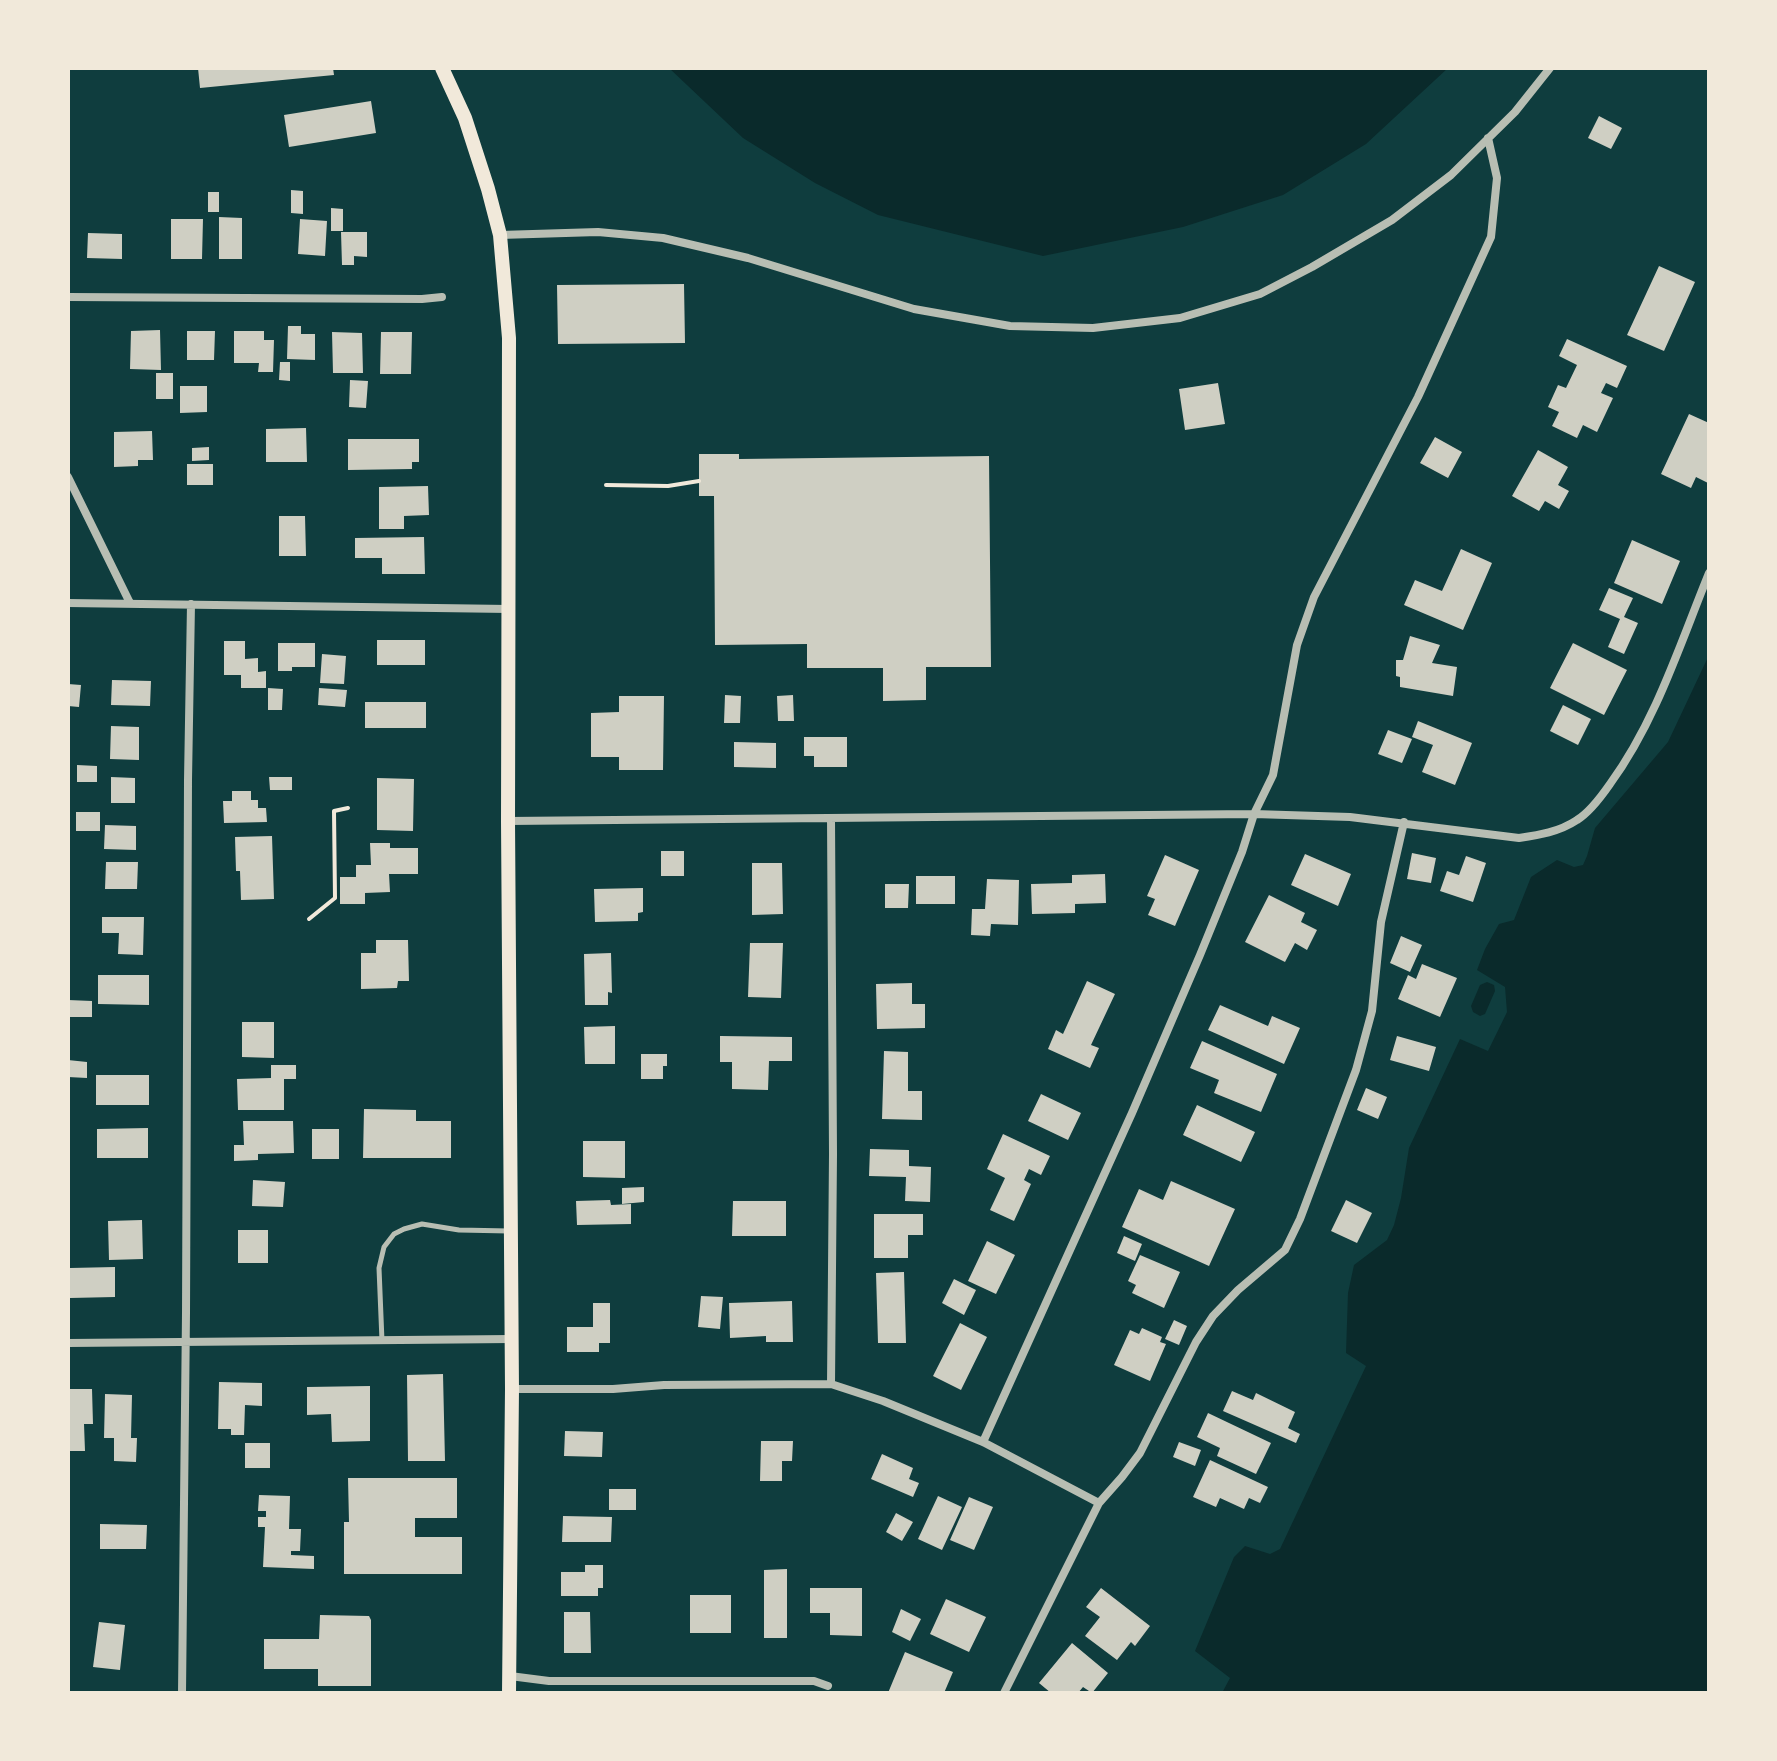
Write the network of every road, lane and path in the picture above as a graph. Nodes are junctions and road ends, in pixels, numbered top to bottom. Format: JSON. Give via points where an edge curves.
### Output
{"nodes":[{"id":1,"x":442,"y":68,"type":"edge"},
{"id":2,"x":1550,"y":68,"type":"edge"},
{"id":3,"x":1488,"y":138,"type":"junction"},
{"id":4,"x":500,"y":235,"type":"junction"},
{"id":5,"x":68,"y":297,"type":"edge"},
{"id":6,"x":442,"y":297,"type":"dead end"},
{"id":7,"x":68,"y":477,"type":"edge"},
{"id":8,"x":699,"y":481,"type":"dead end"},
{"id":9,"x":606,"y":485,"type":"dead end"},
{"id":10,"x":1709,"y":573,"type":"edge"},
{"id":11,"x":68,"y":603,"type":"edge"},
{"id":12,"x":130,"y":603,"type":"junction"},
{"id":13,"x":191,"y":604,"type":"junction"},
{"id":14,"x":509,"y":609,"type":"junction"},
{"id":15,"x":348,"y":808,"type":"dead end"},
{"id":16,"x":1254,"y":814,"type":"junction"},
{"id":17,"x":831,"y":818,"type":"junction"},
{"id":18,"x":508,"y":821,"type":"junction"},
{"id":19,"x":1404,"y":822,"type":"junction"},
{"id":20,"x":309,"y":919,"type":"dead end"},
{"id":21,"x":510,"y":1231,"type":"junction"},
{"id":22,"x":511,"y":1339,"type":"junction"},
{"id":23,"x":382,"y":1341,"type":"junction"},
{"id":24,"x":68,"y":1343,"type":"edge"},
{"id":25,"x":186,"y":1343,"type":"junction"},
{"id":26,"x":831,"y":1384,"type":"junction"},
{"id":27,"x":512,"y":1389,"type":"junction"},
{"id":28,"x":983,"y":1442,"type":"junction"},
{"id":29,"x":1099,"y":1503,"type":"junction"},
{"id":30,"x":510,"y":1676,"type":"junction"},
{"id":31,"x":828,"y":1686,"type":"dead end"},
{"id":32,"x":182,"y":1693,"type":"edge"},
{"id":33,"x":509,"y":1693,"type":"edge"},
{"id":34,"x":1004,"y":1693,"type":"edge"}],
"edges":[{"from":1,"to":4,"type":"main road","via":[[465,118]]},
{"from":2,"to":3,"type":"street"},
{"from":3,"to":4,"type":"street","via":[[1451,175],[1392,220],[1260,294],[1180,318],[1093,328],[1010,326],[914,309],[663,238],[598,232]]},
{"from":3,"to":16,"type":"street","via":[[1497,178],[1491,237],[1418,397],[1314,597],[1297,645],[1273,775]]},
{"from":4,"to":14,"type":"main road","via":[[509,338]]},
{"from":5,"to":6,"type":"street"},
{"from":7,"to":12,"type":"street"},
{"from":8,"to":9,"type":"path"},
{"from":10,"to":19,"type":"street","via":[[1649,718],[1624,764],[1580,819],[1519,838]]},
{"from":11,"to":12,"type":"street"},
{"from":12,"to":13,"type":"street"},
{"from":13,"to":14,"type":"street"},
{"from":13,"to":25,"type":"street"},
{"from":14,"to":18,"type":"main road"},
{"from":15,"to":20,"type":"path","via":[[334,811],[335,898]]},
{"from":16,"to":17,"type":"street"},
{"from":16,"to":19,"type":"street"},
{"from":16,"to":28,"type":"street","via":[[1132,1113]]},
{"from":17,"to":18,"type":"street"},
{"from":17,"to":26,"type":"street"},
{"from":18,"to":21,"type":"main road"},
{"from":19,"to":29,"type":"street","via":[[1381,922],[1372,1011],[1356,1070],[1300,1219],[1285,1250],[1213,1316],[1140,1453]]},
{"from":21,"to":22,"type":"main road"},
{"from":21,"to":23,"type":"lane","via":[[422,1224],[394,1234],[379,1268]]},
{"from":22,"to":23,"type":"street"},
{"from":22,"to":27,"type":"main road"},
{"from":23,"to":25,"type":"street"},
{"from":24,"to":25,"type":"street"},
{"from":25,"to":32,"type":"street"},
{"from":26,"to":27,"type":"street"},
{"from":26,"to":28,"type":"street"},
{"from":27,"to":30,"type":"main road"},
{"from":28,"to":29,"type":"street"},
{"from":29,"to":34,"type":"street"},
{"from":30,"to":31,"type":"street","via":[[549,1681],[814,1681]]},
{"from":30,"to":33,"type":"main road"}]}
